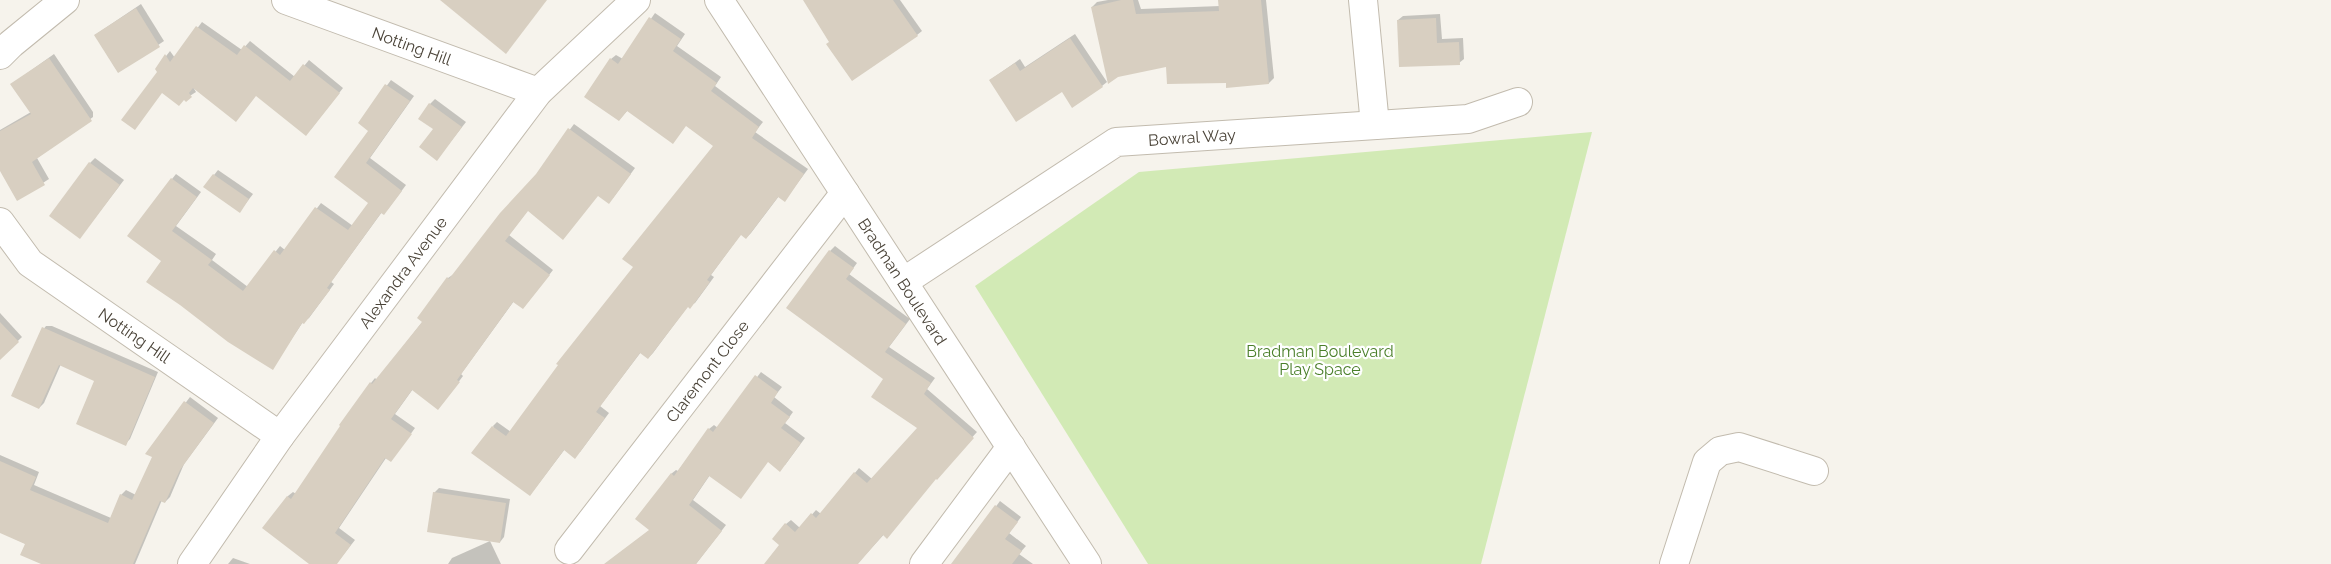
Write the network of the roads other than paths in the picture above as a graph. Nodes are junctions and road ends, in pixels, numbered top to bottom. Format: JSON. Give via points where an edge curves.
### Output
{"nodes":[{"id":1,"x":65,"y":0,"type":"edge"},
{"id":2,"x":286,"y":0,"type":"edge"},
{"id":3,"x":636,"y":0,"type":"edge"},
{"id":4,"x":719,"y":0,"type":"edge"},
{"id":5,"x":1363,"y":0,"type":"edge"},
{"id":6,"x":0,"y":55,"type":"edge"},
{"id":7,"x":538,"y":92,"type":"junction"},
{"id":8,"x":1518,"y":102,"type":"dead end"},
{"id":9,"x":1375,"y":125,"type":"junction"},
{"id":10,"x":845,"y":193,"type":"junction"},
{"id":11,"x":0,"y":222,"type":"edge"},
{"id":12,"x":903,"y":282,"type":"junction"},
{"id":13,"x":280,"y":436,"type":"junction"},
{"id":14,"x":1012,"y":447,"type":"junction"},
{"id":15,"x":1814,"y":471,"type":"dead end"},
{"id":16,"x":569,"y":550,"type":"dead end"},
{"id":17,"x":192,"y":564,"type":"edge"},
{"id":18,"x":924,"y":564,"type":"edge"},
{"id":19,"x":1087,"y":564,"type":"edge"},
{"id":20,"x":1674,"y":564,"type":"edge"}],
"edges":[{"from":1,"to":6,"type":"street"},
{"from":2,"to":7,"type":"street","name":"Notting Hill"},
{"from":3,"to":7,"type":"street","name":"Alexandra Avenue"},
{"from":4,"to":10,"type":"street","name":"Bradman Boulevard"},
{"from":5,"to":9,"type":"street"},
{"from":7,"to":13,"type":"street","name":"Alexandra Avenue"},
{"from":8,"to":9,"type":"street","name":"Bowral Way","via":[[1468,119]]},
{"from":9,"to":12,"type":"street","name":"Bowral Way","via":[[1116,142]]},
{"from":10,"to":12,"type":"street","name":"Bradman Boulevard"},
{"from":10,"to":16,"type":"street","name":"Claremont Close"},
{"from":11,"to":13,"type":"street","name":"Notting Hill","via":[[30,263]]},
{"from":12,"to":14,"type":"street","name":"Bradman Boulevard"},
{"from":13,"to":17,"type":"street","name":"Alexandra Avenue"},
{"from":14,"to":18,"type":"street"},
{"from":14,"to":19,"type":"street","name":"Bradman Boulevard"},
{"from":15,"to":20,"type":"street","via":[[1739,447],[1720,451],[1707,462]]}]}
